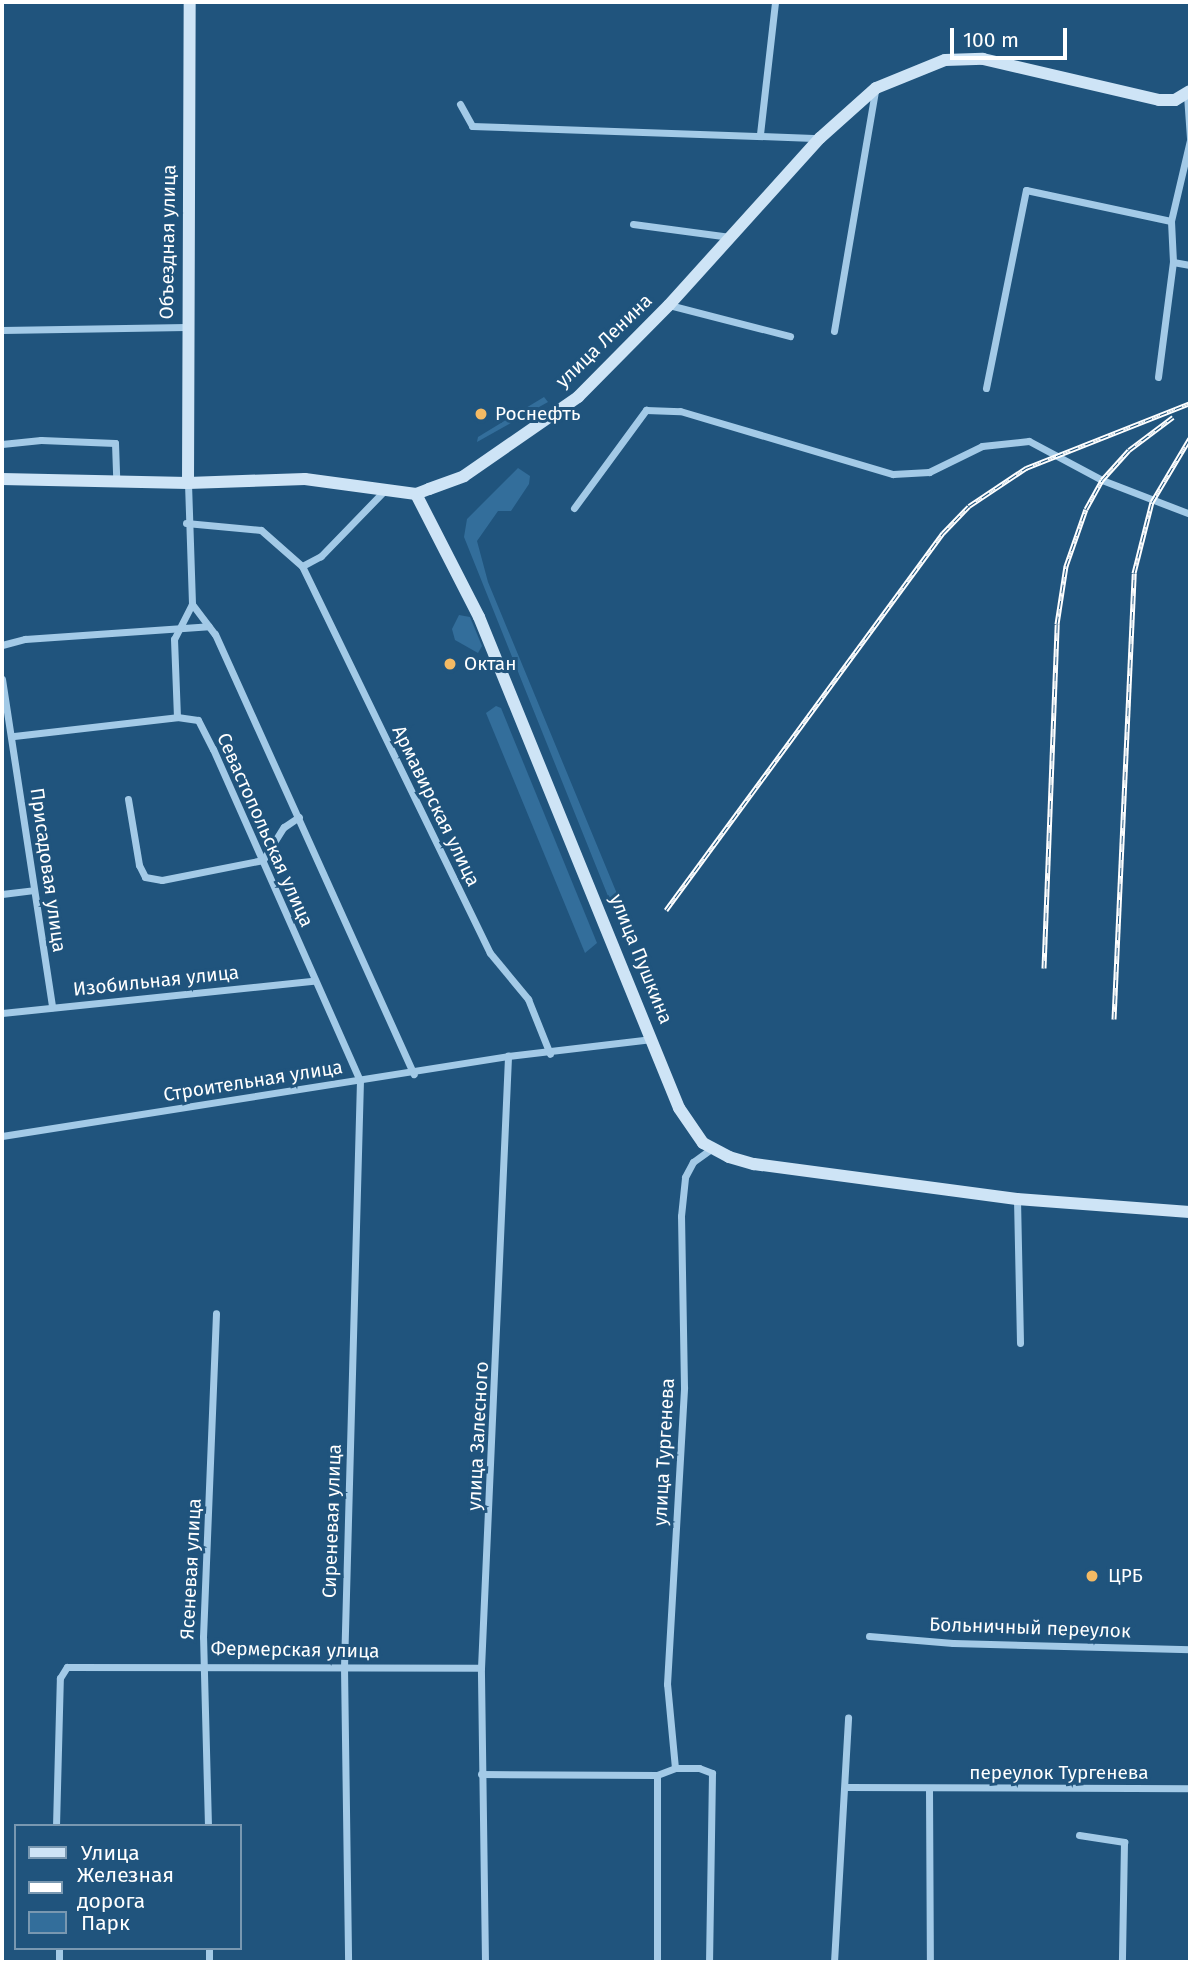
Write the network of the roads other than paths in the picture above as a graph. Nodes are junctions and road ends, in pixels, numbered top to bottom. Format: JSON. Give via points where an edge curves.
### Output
{"nodes":[{"id":1,"x":190,"y":2,"type":"edge"},
{"id":2,"x":775,"y":2,"type":"edge"},
{"id":3,"x":876,"y":88,"type":"junction"},
{"id":4,"x":1189,"y":94,"type":"edge"},
{"id":5,"x":460,"y":104,"type":"dead end"},
{"id":6,"x":760,"y":134,"type":"junction"},
{"id":7,"x":820,"y":138,"type":"junction"},
{"id":8,"x":1190,"y":139,"type":"edge"},
{"id":9,"x":1171,"y":221,"type":"junction"},
{"id":10,"x":633,"y":224,"type":"dead end"},
{"id":11,"x":730,"y":237,"type":"junction"},
{"id":12,"x":1173,"y":262,"type":"junction"},
{"id":13,"x":1190,"y":265,"type":"edge"},
{"id":14,"x":669,"y":305,"type":"junction"},
{"id":15,"x":186,"y":327,"type":"junction"},
{"id":16,"x":2,"y":330,"type":"edge"},
{"id":17,"x":834,"y":331,"type":"dead end"},
{"id":18,"x":790,"y":336,"type":"dead end"},
{"id":19,"x":1157,"y":377,"type":"dead end"},
{"id":20,"x":986,"y":388,"type":"dead end"},
{"id":21,"x":2,"y":444,"type":"edge"},
{"id":22,"x":2,"y":479,"type":"edge"},
{"id":23,"x":116,"y":479,"type":"junction"},
{"id":24,"x":188,"y":483,"type":"junction"},
{"id":25,"x":384,"y":491,"type":"junction"},
{"id":26,"x":416,"y":494,"type":"junction"},
{"id":27,"x":574,"y":508,"type":"dead end"},
{"id":28,"x":1190,"y":514,"type":"edge"},
{"id":29,"x":186,"y":523,"type":"junction"},
{"id":30,"x":303,"y":565,"type":"junction"},
{"id":31,"x":192,"y":604,"type":"junction"},
{"id":32,"x":209,"y":626,"type":"junction"},
{"id":33,"x":177,"y":628,"type":"junction"},
{"id":34,"x":2,"y":645,"type":"edge"},
{"id":35,"x":2,"y":679,"type":"edge"},
{"id":36,"x":177,"y":717,"type":"junction"},
{"id":37,"x":14,"y":736,"type":"junction"},
{"id":38,"x":128,"y":799,"type":"dead end"},
{"id":39,"x":299,"y":817,"type":"junction"},
{"id":40,"x":262,"y":860,"type":"junction"},
{"id":41,"x":34,"y":890,"type":"junction"},
{"id":42,"x":2,"y":894,"type":"edge"},
{"id":43,"x":313,"y":981,"type":"junction"},
{"id":44,"x":52,"y":1007,"type":"junction"},
{"id":45,"x":2,"y":1013,"type":"edge"},
{"id":46,"x":652,"y":1039,"type":"junction"},
{"id":47,"x":550,"y":1054,"type":"junction"},
{"id":48,"x":508,"y":1056,"type":"junction"},
{"id":49,"x":414,"y":1074,"type":"junction"},
{"id":50,"x":360,"y":1080,"type":"junction"},
{"id":51,"x":2,"y":1136,"type":"edge"},
{"id":52,"x":711,"y":1149,"type":"junction"},
{"id":53,"x":1017,"y":1199,"type":"junction"},
{"id":54,"x":1190,"y":1212,"type":"edge"},
{"id":55,"x":216,"y":1314,"type":"dead end"},
{"id":56,"x":1020,"y":1343,"type":"dead end"},
{"id":57,"x":869,"y":1636,"type":"dead end"},
{"id":58,"x":1190,"y":1649,"type":"edge"},
{"id":59,"x":204,"y":1664,"type":"junction"},
{"id":60,"x":344,"y":1667,"type":"junction"},
{"id":61,"x":481,"y":1668,"type":"junction"},
{"id":62,"x":848,"y":1717,"type":"dead end"},
{"id":63,"x":675,"y":1768,"type":"junction"},
{"id":64,"x":481,"y":1774,"type":"junction"},
{"id":65,"x":657,"y":1774,"type":"junction"},
{"id":66,"x":846,"y":1787,"type":"junction"},
{"id":67,"x":1190,"y":1788,"type":"edge"},
{"id":68,"x":929,"y":1790,"type":"junction"},
{"id":69,"x":57,"y":1824,"type":"edge"},
{"id":70,"x":208,"y":1824,"type":"edge"},
{"id":71,"x":1079,"y":1835,"type":"dead end"},
{"id":72,"x":348,"y":1962,"type":"edge"},
{"id":73,"x":485,"y":1962,"type":"edge"},
{"id":74,"x":657,"y":1962,"type":"edge"},
{"id":75,"x":709,"y":1962,"type":"edge"},
{"id":76,"x":834,"y":1962,"type":"edge"},
{"id":77,"x":930,"y":1962,"type":"edge"},
{"id":78,"x":1122,"y":1962,"type":"edge"}],
"edges":[{"from":1,"to":15,"type":"main road","name":"Объездная улица"},
{"from":2,"to":6,"type":"street"},
{"from":3,"to":4,"type":"main road","name":"улица Ленина","via":[[945,60],[983,59],[1160,100]]},
{"from":3,"to":7,"type":"main road","name":"улица Ленина"},
{"from":3,"to":17,"type":"street"},
{"from":4,"to":8,"type":"street"},
{"from":5,"to":6,"type":"street","via":[[472,126]]},
{"from":6,"to":7,"type":"street"},
{"from":7,"to":11,"type":"main road","name":"улица Ленина"},
{"from":8,"to":9,"type":"street"},
{"from":9,"to":12,"type":"street"},
{"from":9,"to":20,"type":"street","via":[[1026,190]]},
{"from":10,"to":11,"type":"street"},
{"from":11,"to":14,"type":"main road","name":"улица Ленина"},
{"from":12,"to":13,"type":"street"},
{"from":12,"to":19,"type":"street"},
{"from":14,"to":18,"type":"street"},
{"from":14,"to":26,"type":"main road","name":"улица Ленина","via":[[578,397],[464,476]]},
{"from":15,"to":16,"type":"street"},
{"from":15,"to":24,"type":"main road","name":"Объездная улица"},
{"from":21,"to":23,"type":"street","via":[[41,440],[115,443]]},
{"from":22,"to":23,"type":"main road"},
{"from":23,"to":24,"type":"main road"},
{"from":24,"to":25,"type":"main road","via":[[305,479]]},
{"from":24,"to":29,"type":"street"},
{"from":25,"to":26,"type":"main road"},
{"from":25,"to":30,"type":"street","via":[[321,556]]},
{"from":26,"to":46,"type":"main road","name":"улица Пушкина","via":[[479,617]]},
{"from":27,"to":28,"type":"street","via":[[646,410],[680,411],[893,474],[929,472],[982,446],[1029,441],[1102,480]]},
{"from":29,"to":30,"type":"street","name":"Армавирская улица","via":[[261,530]]},
{"from":29,"to":31,"type":"street"},
{"from":30,"to":47,"type":"street","name":"Армавирская улица","via":[[490,953],[528,999]]},
{"from":31,"to":32,"type":"street","name":"Севастопольская улица"},
{"from":31,"to":33,"type":"street"},
{"from":32,"to":33,"type":"street"},
{"from":32,"to":39,"type":"street","name":"Севастопольская улица"},
{"from":33,"to":34,"type":"street","via":[[25,639]]},
{"from":33,"to":36,"type":"street"},
{"from":35,"to":37,"type":"street","name":"Присадовая улица"},
{"from":36,"to":37,"type":"street"},
{"from":36,"to":40,"type":"street","name":"Севастопольская улица","via":[[198,720]]},
{"from":37,"to":41,"type":"street","name":"Присадовая улица"},
{"from":38,"to":40,"type":"street","via":[[145,877],[162,880]]},
{"from":39,"to":40,"type":"street","via":[[284,827]]},
{"from":39,"to":49,"type":"street","name":"Севастопольская улица"},
{"from":40,"to":43,"type":"street","name":"Севастопольская улица"},
{"from":41,"to":42,"type":"street"},
{"from":41,"to":44,"type":"street","name":"Присадовая улица"},
{"from":43,"to":44,"type":"street","name":"Изобильная улица"},
{"from":43,"to":50,"type":"street","name":"Севастопольская улица"},
{"from":44,"to":45,"type":"street","name":"Изобильная улица"},
{"from":46,"to":47,"type":"street"},
{"from":46,"to":52,"type":"main road","name":"улица Пушкина","via":[[691,1131]]},
{"from":47,"to":48,"type":"street"},
{"from":48,"to":49,"type":"street","name":"Строительная улица"},
{"from":48,"to":61,"type":"street","name":"улица Залесного"},
{"from":49,"to":50,"type":"street","name":"Строительная улица"},
{"from":50,"to":51,"type":"street","name":"Строительная улица"},
{"from":50,"to":60,"type":"street","name":"Сиреневая улица"},
{"from":52,"to":53,"type":"main road","name":"улица Пушкина","via":[[754,1164]]},
{"from":52,"to":63,"type":"street","name":"улица Тургенева","via":[[693,1162],[685,1177],[681,1216],[684,1387],[667,1684]]},
{"from":53,"to":54,"type":"main road","name":"улица Пушкина"},
{"from":53,"to":56,"type":"street"},
{"from":55,"to":59,"type":"street","name":"Ясеневая улица"},
{"from":57,"to":58,"type":"street","name":"Больничный переулок","via":[[953,1643]]},
{"from":59,"to":60,"type":"street","name":"Фермерская улица"},
{"from":59,"to":69,"type":"street","name":"Фермерская улица","via":[[66,1667],[60,1678]]},
{"from":59,"to":70,"type":"street","name":"Ясеневая улица"},
{"from":60,"to":61,"type":"street","name":"Фермерская улица"},
{"from":60,"to":72,"type":"street","name":"Сиреневая улица"},
{"from":61,"to":64,"type":"street","name":"улица Залесного"},
{"from":62,"to":66,"type":"street"},
{"from":63,"to":65,"type":"street"},
{"from":63,"to":75,"type":"street","via":[[712,1773]]},
{"from":64,"to":65,"type":"street"},
{"from":64,"to":73,"type":"street","name":"улица Залесного"},
{"from":65,"to":74,"type":"street"},
{"from":66,"to":68,"type":"street","name":"переулок Тургенева"},
{"from":66,"to":76,"type":"street"},
{"from":67,"to":68,"type":"street","name":"переулок Тургенева"},
{"from":68,"to":77,"type":"street"},
{"from":71,"to":78,"type":"street","via":[[1124,1842]]}]}
